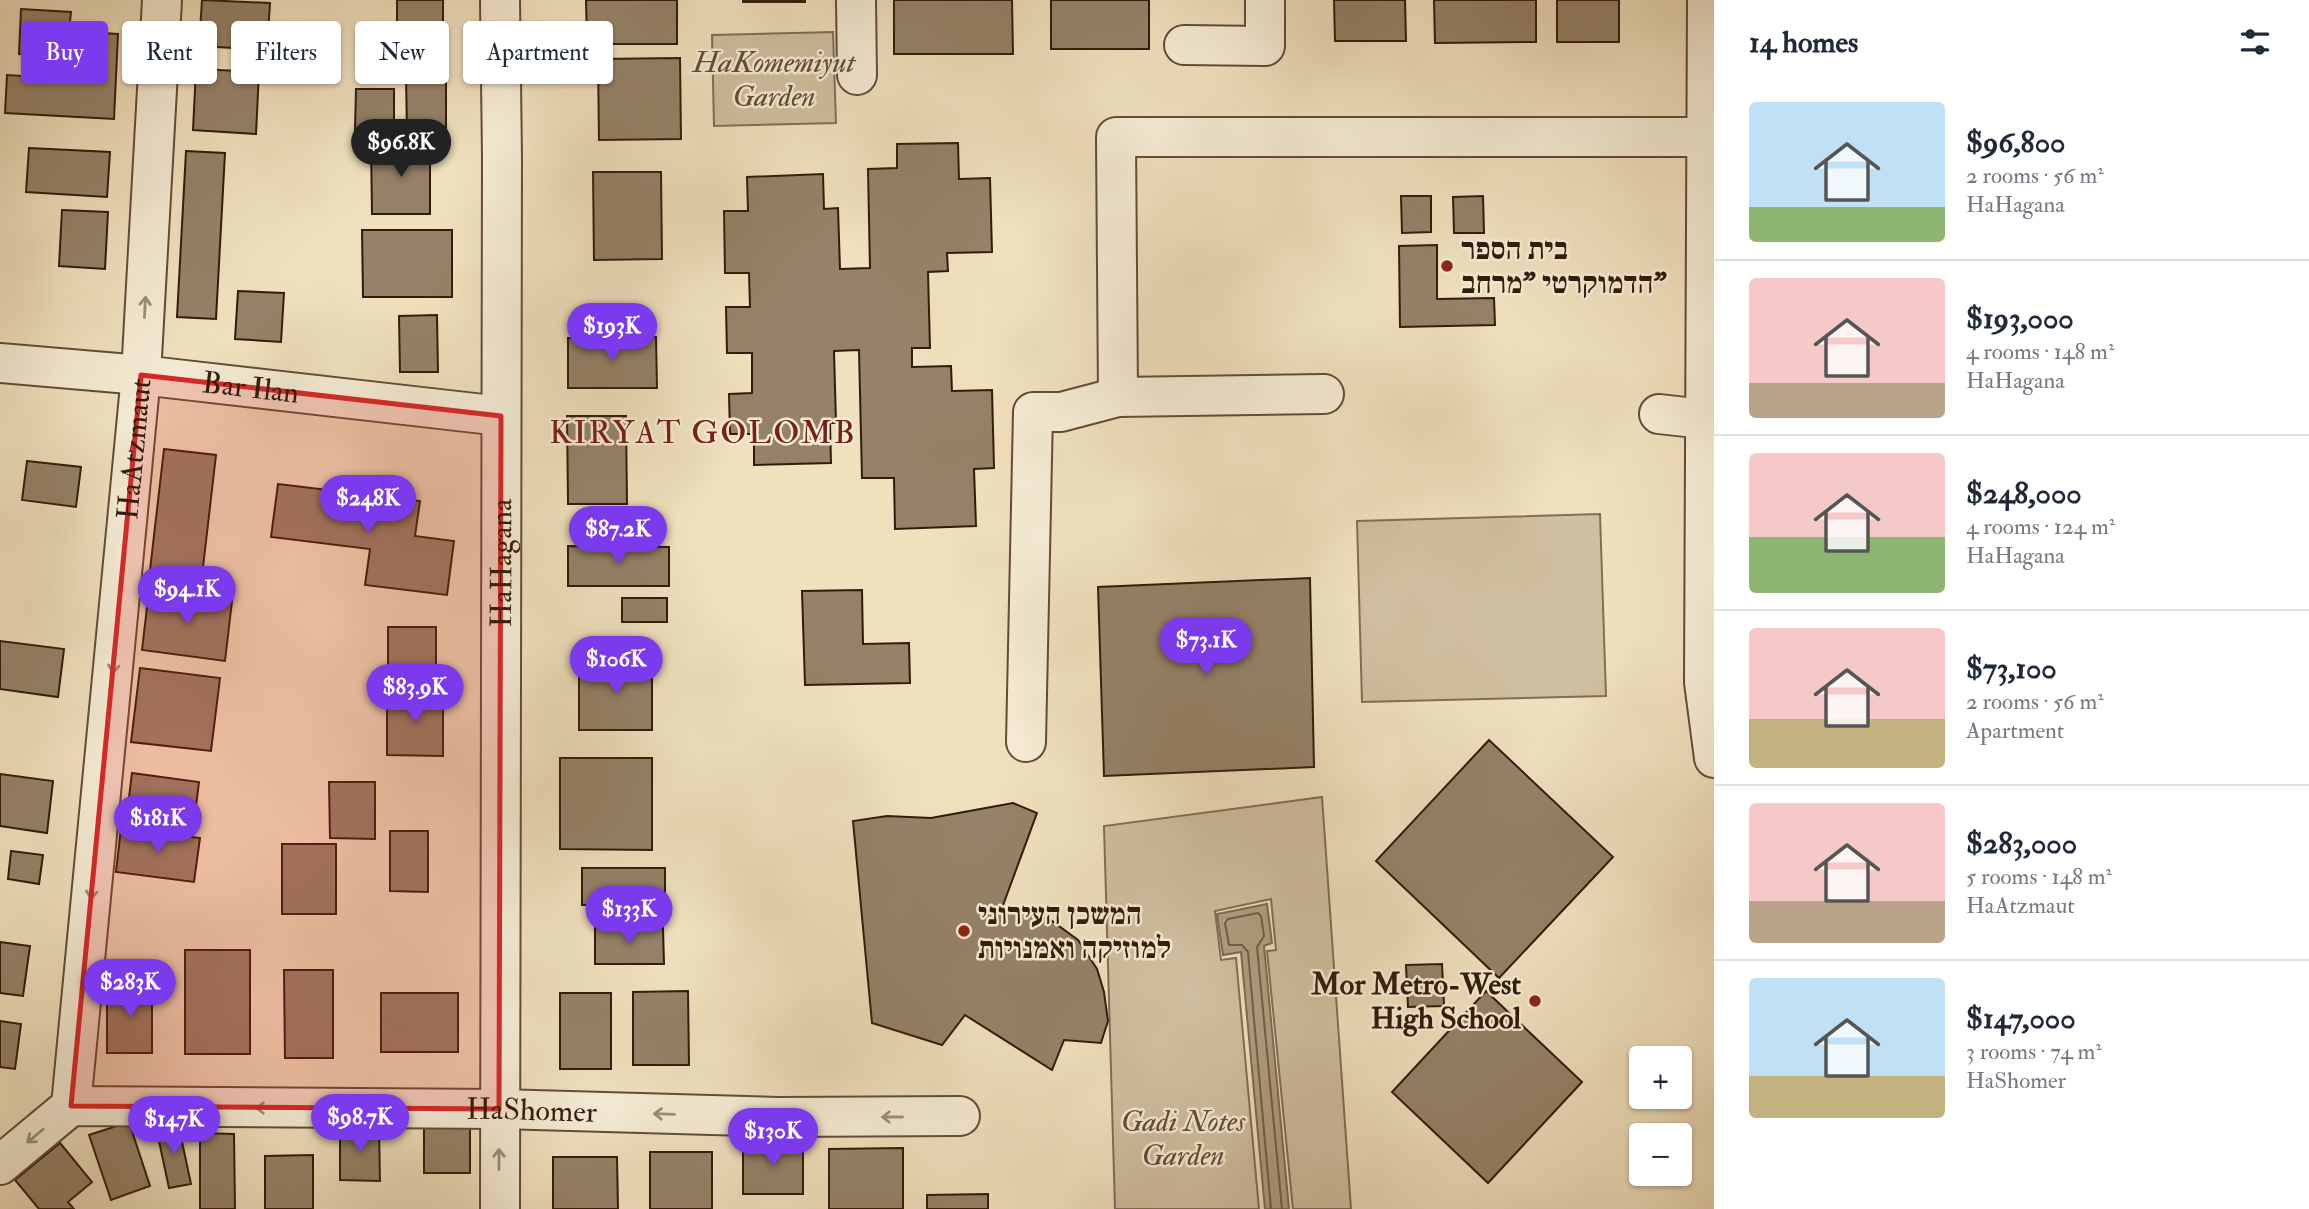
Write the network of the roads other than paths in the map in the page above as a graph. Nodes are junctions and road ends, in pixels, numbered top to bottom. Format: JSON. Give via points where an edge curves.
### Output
{"nodes":[{"id":1,"x":162,"y":0,"type":"edge"},
{"id":2,"x":500,"y":0,"type":"edge"},
{"id":3,"x":856,"y":0,"type":"edge"},
{"id":4,"x":1265,"y":0,"type":"edge"},
{"id":5,"x":1707,"y":0,"type":"edge"},
{"id":6,"x":1184,"y":45,"type":"dead end"},
{"id":7,"x":857,"y":75,"type":"dead end"},
{"id":8,"x":1706,"y":136,"type":"junction"},
{"id":9,"x":0,"y":363,"type":"edge"},
{"id":10,"x":141,"y":375,"type":"junction"},
{"id":11,"x":1324,"y":394,"type":"dead end"},
{"id":12,"x":1118,"y":397,"type":"junction"},
{"id":13,"x":1658,"y":414,"type":"dead end"},
{"id":14,"x":501,"y":416,"type":"junction"},
{"id":15,"x":1704,"y":419,"type":"junction"},
{"id":16,"x":1709,"y":537,"type":"edge"},
{"id":17,"x":1026,"y":742,"type":"dead end"},
{"id":18,"x":1714,"y":758,"type":"edge"},
{"id":19,"x":71,"y":1106,"type":"junction"},
{"id":20,"x":499,"y":1109,"type":"junction"},
{"id":21,"x":960,"y":1116,"type":"dead end"},
{"id":22,"x":0,"y":1165,"type":"edge"},
{"id":23,"x":499,"y":1209,"type":"edge"}],
"edges":[{"from":10,"to":1,"type":"street","name":"HaAtzmaut","one_way":true},
{"from":2,"to":14,"type":"street","name":"HaHagana"},
{"from":3,"to":7,"type":"street"},
{"from":4,"to":6,"type":"street","via":[[1265,46]]},
{"from":5,"to":8,"type":"street"},
{"from":8,"to":12,"type":"street","via":[[1116,137]]},
{"from":8,"to":15,"type":"street"},
{"from":9,"to":10,"type":"street","name":"Bar Ilan"},
{"from":10,"to":14,"type":"street","name":"Bar Ilan"},
{"from":10,"to":19,"type":"street","name":"HaAtzmaut","one_way":true},
{"from":11,"to":12,"type":"street"},
{"from":12,"to":17,"type":"street","via":[[1061,412],[1033,412]]},
{"from":13,"to":15,"type":"street"},
{"from":14,"to":20,"type":"street","name":"HaHagana"},
{"from":15,"to":16,"type":"street"},
{"from":16,"to":18,"type":"street","via":[[1704,682]]},
{"from":20,"to":19,"type":"street","name":"HaShomer","one_way":true},
{"from":19,"to":22,"type":"street","one_way":true},
{"from":21,"to":20,"type":"street","name":"HaShomer","one_way":true,"via":[[778,1117]]},
{"from":23,"to":20,"type":"street","name":"HaHagana","one_way":true}]}
